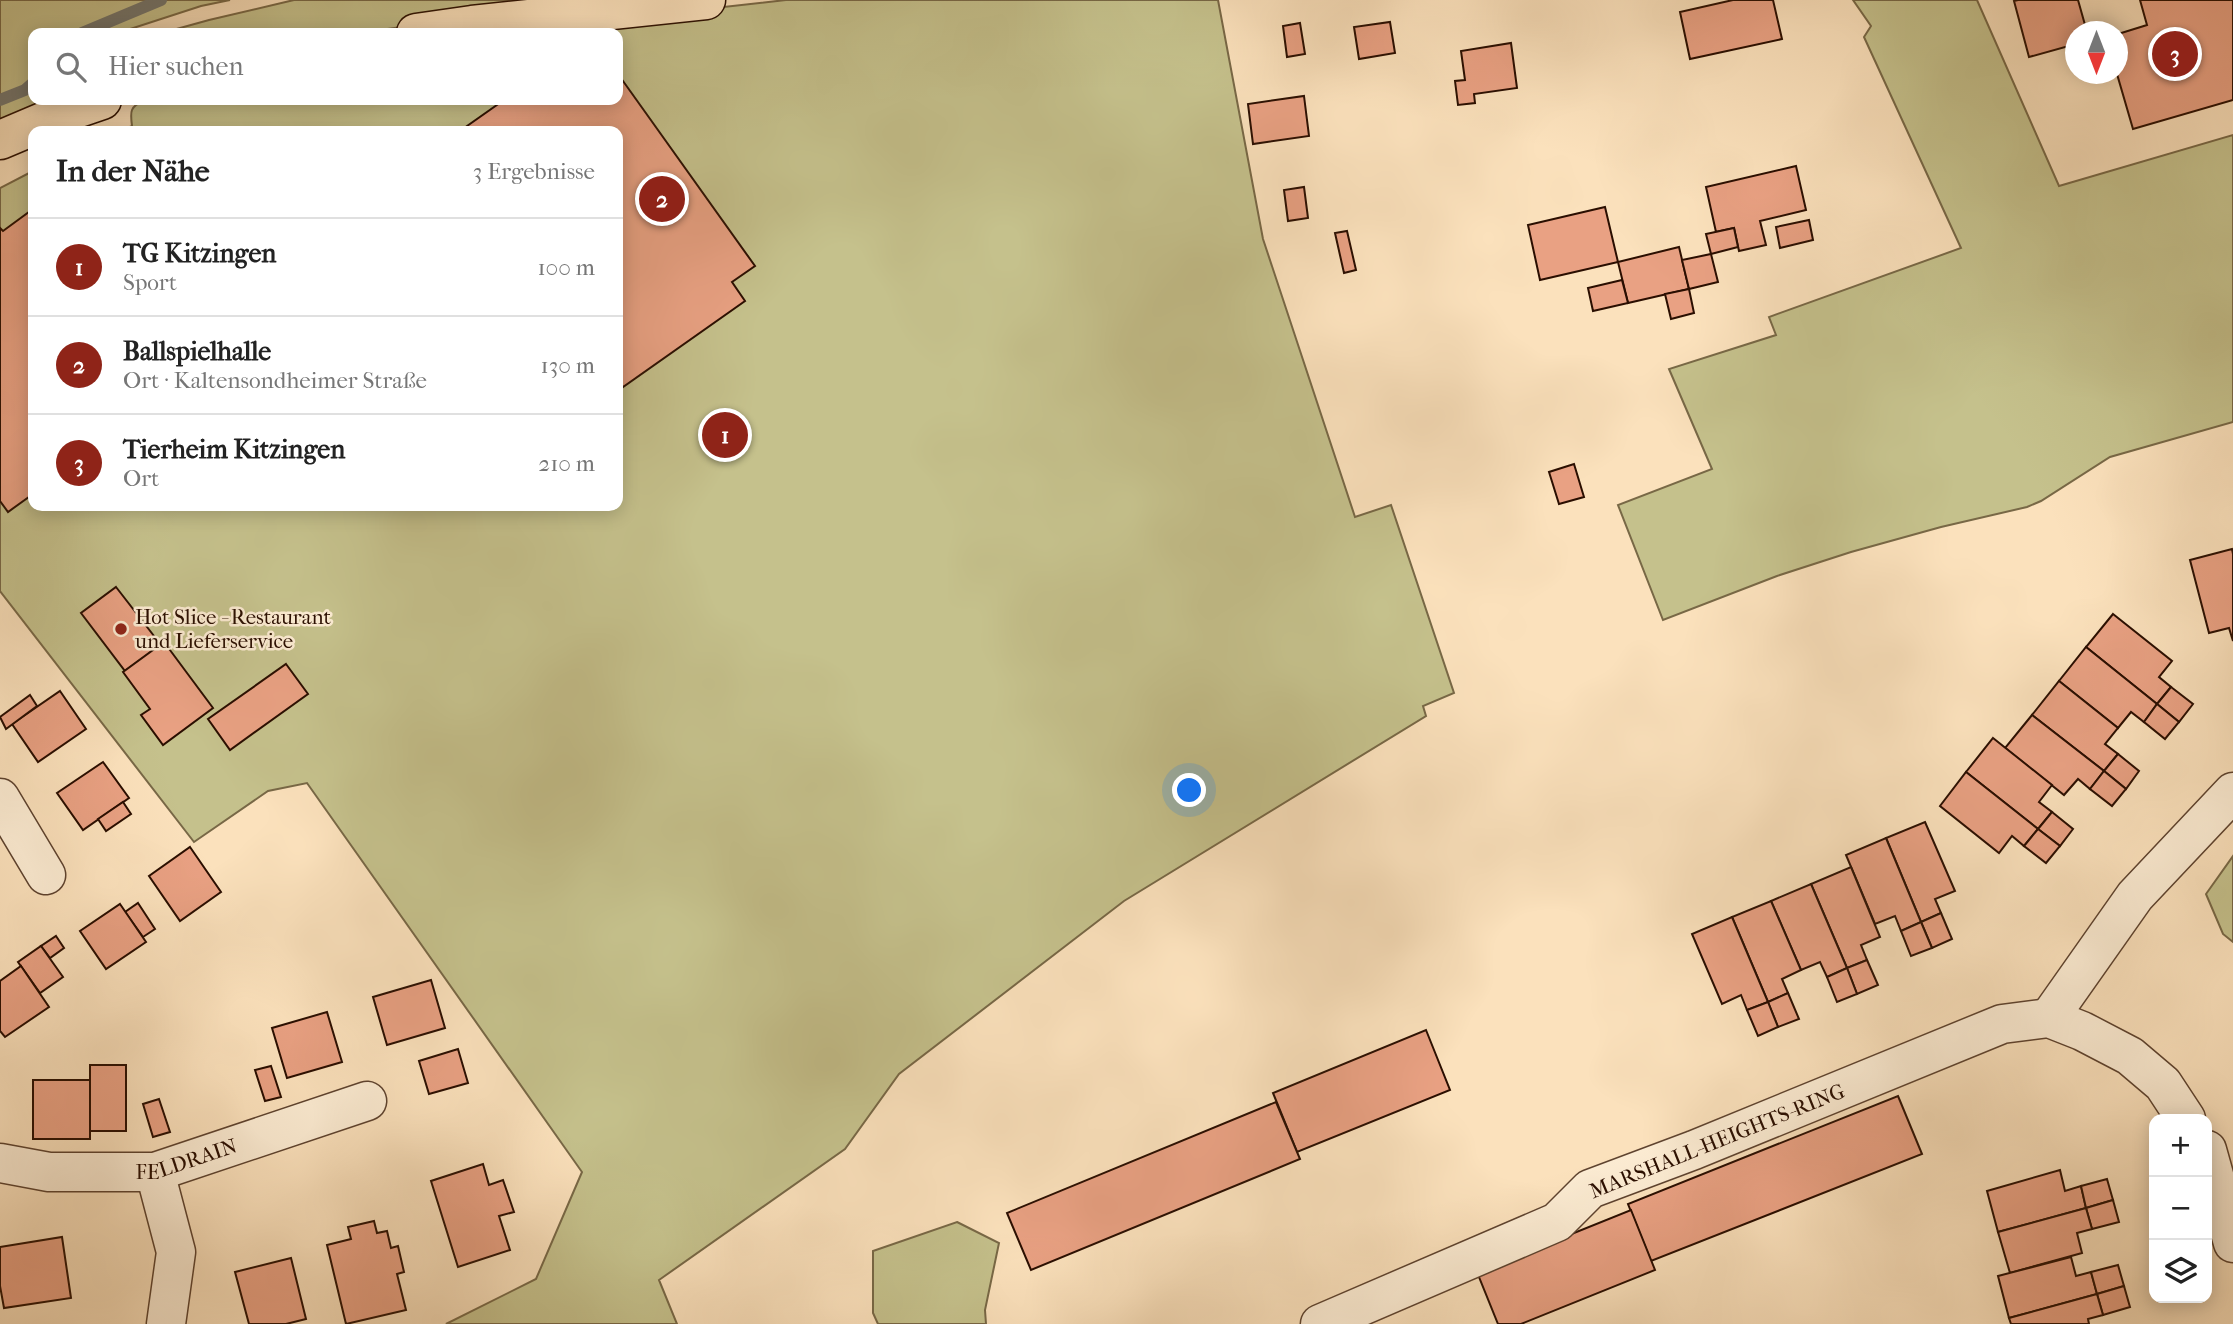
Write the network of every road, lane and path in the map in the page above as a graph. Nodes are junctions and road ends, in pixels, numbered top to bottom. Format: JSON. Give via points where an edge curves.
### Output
{"nodes":[{"id":1,"x":706,"y":0,"type":"edge"},
{"id":2,"x":450,"y":28,"type":"edge"},
{"id":3,"x":87,"y":105,"type":"edge"},
{"id":4,"x":33,"y":126,"type":"edge"},
{"id":5,"x":28,"y":128,"type":"edge"},
{"id":6,"x":0,"y":140,"type":"edge"},
{"id":7,"x":2233,"y":792,"type":"edge"},
{"id":8,"x":0,"y":798,"type":"edge"},
{"id":9,"x":46,"y":875,"type":"dead end"},
{"id":10,"x":2049,"y":1018,"type":"junction"},
{"id":11,"x":367,"y":1101,"type":"dead end"},
{"id":12,"x":2183,"y":1114,"type":"edge"},
{"id":13,"x":0,"y":1163,"type":"edge"},
{"id":14,"x":2212,"y":1168,"type":"edge"},
{"id":15,"x":155,"y":1172,"type":"junction"},
{"id":16,"x":2233,"y":1243,"type":"edge"},
{"id":17,"x":166,"y":1324,"type":"edge"},
{"id":18,"x":1320,"y":1324,"type":"edge"}],
"edges":[{"from":1,"to":2,"type":"main road"},
{"from":3,"to":4,"type":"main road"},
{"from":5,"to":6,"type":"main road"},
{"from":7,"to":10,"type":"street","via":[[2135,896]]},
{"from":8,"to":9,"type":"street"},
{"from":10,"to":12,"type":"street","name":"MARSHALL-HEIGHTS-RING","via":[[2130,1056],[2163,1084]]},
{"from":10,"to":18,"type":"street","name":"MARSHALL-HEIGHTS-RING","via":[[2002,1024],[1590,1189],[1557,1222]]},
{"from":11,"to":15,"type":"street","name":"FELDRAIN"},
{"from":13,"to":15,"type":"street","name":"FELDRAIN","via":[[49,1172]]},
{"from":14,"to":16,"type":"street"},
{"from":15,"to":17,"type":"street","via":[[176,1252]]}]}
